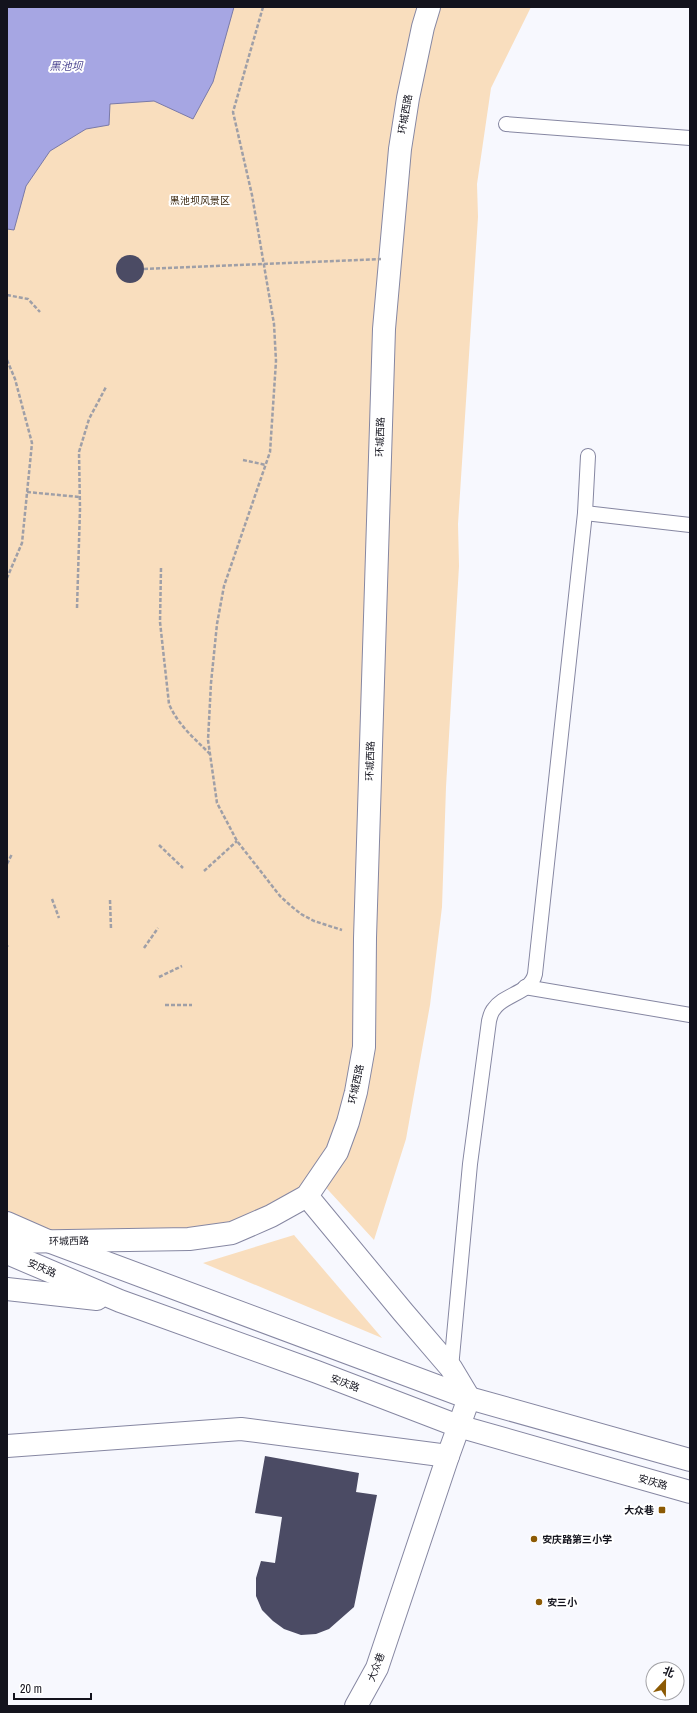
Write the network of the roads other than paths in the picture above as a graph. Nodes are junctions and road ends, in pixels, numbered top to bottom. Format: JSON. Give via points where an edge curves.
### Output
{"nodes":[{"id":1,"x":429,"y":7,"type":"edge"},
{"id":2,"x":506,"y":124,"type":"dead end"},
{"id":3,"x":690,"y":138,"type":"edge"},
{"id":4,"x":588,"y":456,"type":"dead end"},
{"id":5,"x":585,"y":513,"type":"junction"},
{"id":6,"x":690,"y":525,"type":"edge"},
{"id":7,"x":525,"y":987,"type":"junction"},
{"id":8,"x":690,"y":1016,"type":"edge"},
{"id":9,"x":307,"y":1196,"type":"junction"},
{"id":10,"x":7,"y":1222,"type":"edge"},
{"id":11,"x":48,"y":1241,"type":"junction"},
{"id":12,"x":7,"y":1242,"type":"edge"},
{"id":13,"x":7,"y":1253,"type":"edge"},
{"id":14,"x":7,"y":1289,"type":"edge"},
{"id":15,"x":120,"y":1301,"type":"junction"},
{"id":16,"x":451,"y":1368,"type":"junction"},
{"id":17,"x":468,"y":1398,"type":"junction"},
{"id":18,"x":458,"y":1426,"type":"junction"},
{"id":19,"x":7,"y":1446,"type":"edge"},
{"id":20,"x":448,"y":1456,"type":"junction"},
{"id":21,"x":690,"y":1460,"type":"edge"},
{"id":22,"x":690,"y":1492,"type":"edge"},
{"id":23,"x":356,"y":1706,"type":"edge"}],
"edges":[{"from":1,"to":9,"type":"street","name":"环城西路","via":[[408,98],[400,148],[384,330],[365,938],[364,1047],[356,1092],[337,1152]]},
{"from":2,"to":3,"type":"lane"},
{"from":4,"to":5,"type":"lane"},
{"from":5,"to":6,"type":"lane"},
{"from":5,"to":7,"type":"lane","via":[[535,974],[533,981]]},
{"from":7,"to":8,"type":"lane"},
{"from":7,"to":16,"type":"lane","via":[[501,1000],[493,1009],[489,1021],[470,1164]]},
{"from":9,"to":11,"type":"street","name":"环城西路","via":[[238,1230],[212,1237]]},
{"from":9,"to":16,"type":"street"},
{"from":10,"to":11,"type":"street"},
{"from":11,"to":12,"type":"street","name":"环城西路"},
{"from":11,"to":17,"type":"street"},
{"from":13,"to":15,"type":"street","name":"安庆路"},
{"from":14,"to":15,"type":"street"},
{"from":15,"to":18,"type":"street","name":"安庆路"},
{"from":16,"to":17,"type":"street"},
{"from":17,"to":18,"type":"street","name":"大众巷"},
{"from":17,"to":21,"type":"street"},
{"from":18,"to":20,"type":"street","name":"大众巷"},
{"from":18,"to":22,"type":"street","name":"安庆路"},
{"from":19,"to":20,"type":"street","via":[[241,1429]]},
{"from":20,"to":23,"type":"street","name":"大众巷","via":[[377,1668]]}]}
